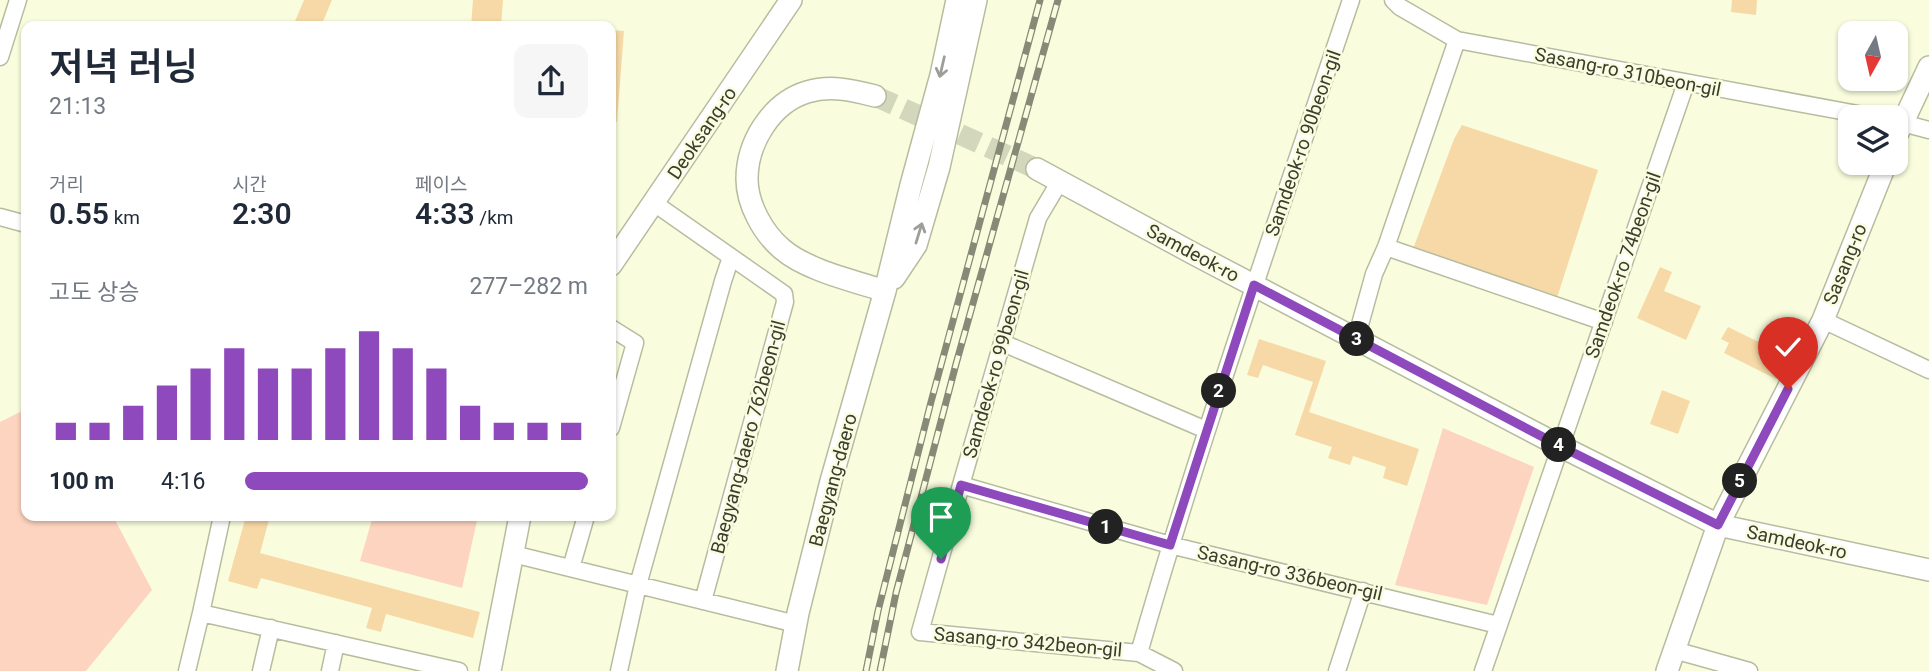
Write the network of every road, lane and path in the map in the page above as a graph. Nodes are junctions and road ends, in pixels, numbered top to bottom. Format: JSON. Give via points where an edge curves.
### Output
{"nodes":[{"id":1,"x":18,"y":0,"type":"edge"},
{"id":2,"x":791,"y":0,"type":"edge"},
{"id":3,"x":957,"y":0,"type":"edge"},
{"id":4,"x":976,"y":0,"type":"edge"},
{"id":5,"x":1351,"y":0,"type":"edge"},
{"id":6,"x":1393,"y":0,"type":"edge"},
{"id":7,"x":1457,"y":40,"type":"junction"},
{"id":8,"x":0,"y":57,"type":"edge"},
{"id":9,"x":1929,"y":67,"type":"edge"},
{"id":10,"x":1686,"y":83,"type":"junction"},
{"id":11,"x":875,"y":96,"type":"tunnel mouth"},
{"id":12,"x":1908,"y":106,"type":"edge"},
{"id":13,"x":1838,"y":110,"type":"edge"},
{"id":14,"x":1908,"y":128,"type":"edge"},
{"id":15,"x":1929,"y":130,"type":"edge"},
{"id":16,"x":1037,"y":169,"type":"tunnel mouth"},
{"id":17,"x":1881,"y":175,"type":"edge"},
{"id":18,"x":1060,"y":180,"type":"junction"},
{"id":19,"x":654,"y":203,"type":"junction"},
{"id":20,"x":0,"y":217,"type":"edge"},
{"id":21,"x":21,"y":223,"type":"edge"},
{"id":22,"x":1386,"y":247,"type":"junction"},
{"id":23,"x":732,"y":257,"type":"junction"},
{"id":24,"x":616,"y":258,"type":"edge"},
{"id":25,"x":1254,"y":285,"type":"junction"},
{"id":26,"x":885,"y":291,"type":"junction"},
{"id":27,"x":1823,"y":320,"type":"junction"},
{"id":28,"x":1604,"y":322,"type":"junction"},
{"id":29,"x":616,"y":331,"type":"edge"},
{"id":30,"x":1356,"y":339,"type":"junction"},
{"id":31,"x":1003,"y":343,"type":"junction"},
{"id":32,"x":1929,"y":370,"type":"edge"},
{"id":33,"x":616,"y":410,"type":"edge"},
{"id":34,"x":1206,"y":430,"type":"junction"},
{"id":35,"x":1560,"y":446,"type":"junction"},
{"id":36,"x":961,"y":485,"type":"junction"},
{"id":37,"x":221,"y":521,"type":"edge"},
{"id":38,"x":519,"y":521,"type":"edge"},
{"id":39,"x":585,"y":521,"type":"edge"},
{"id":40,"x":1718,"y":525,"type":"junction"},
{"id":41,"x":1170,"y":545,"type":"junction"},
{"id":42,"x":513,"y":554,"type":"junction"},
{"id":43,"x":571,"y":568,"type":"junction"},
{"id":44,"x":1929,"y":570,"type":"edge"},
{"id":45,"x":638,"y":585,"type":"junction"},
{"id":46,"x":1363,"y":591,"type":"junction"},
{"id":47,"x":703,"y":601,"type":"junction"},
{"id":48,"x":201,"y":613,"type":"junction"},
{"id":49,"x":796,"y":624,"type":"junction"},
{"id":50,"x":1498,"y":625,"type":"junction"},
{"id":51,"x":271,"y":628,"type":"junction"},
{"id":52,"x":920,"y":632,"type":"joint"},
{"id":53,"x":336,"y":643,"type":"junction"},
{"id":54,"x":1674,"y":650,"type":"junction"},
{"id":55,"x":1139,"y":653,"type":"junction"},
{"id":56,"x":403,"y":665,"type":"edge"},
{"id":57,"x":187,"y":671,"type":"edge"},
{"id":58,"x":261,"y":671,"type":"edge"},
{"id":59,"x":330,"y":671,"type":"edge"},
{"id":60,"x":459,"y":671,"type":"edge"},
{"id":61,"x":490,"y":671,"type":"edge"},
{"id":62,"x":619,"y":671,"type":"edge"},
{"id":63,"x":787,"y":671,"type":"edge"},
{"id":64,"x":1174,"y":671,"type":"edge"},
{"id":65,"x":1337,"y":671,"type":"edge"},
{"id":66,"x":1483,"y":671,"type":"edge"},
{"id":67,"x":1667,"y":671,"type":"edge"},
{"id":68,"x":1749,"y":671,"type":"edge"}],
"edges":[{"from":1,"to":8,"type":"street"},
{"from":2,"to":19,"type":"main road","name":"Deoksang-ro"},
{"from":3,"to":26,"type":"main road","name":"Baegyang-daero","one_way":true},
{"from":26,"to":4,"type":"main road","name":"Baegyang-daero","one_way":true,"via":[[916,245],[939,167]]},
{"from":5,"to":25,"type":"street","name":"Samdeok-ro 90beon-gil"},
{"from":6,"to":7,"type":"street","name":"Sasang-ro 310beon-gil"},
{"from":7,"to":10,"type":"street","name":"Sasang-ro 310beon-gil"},
{"from":7,"to":22,"type":"street"},
{"from":9,"to":12,"type":"main road"},
{"from":10,"to":13,"type":"street","name":"Sasang-ro 310beon-gil"},
{"from":10,"to":28,"type":"street","name":"Samdeok-ro 74beon-gil"},
{"from":11,"to":26,"type":"main road","via":[[821,89],[783,104],[756,139],[747,180],[760,222],[783,250],[803,263]]},
{"from":14,"to":15,"type":"street"},
{"from":16,"to":18,"type":"main road","name":"Samdeok-ro"},
{"from":17,"to":27,"type":"main road","name":"Sasang-ro"},
{"from":18,"to":25,"type":"main road","name":"Samdeok-ro"},
{"from":18,"to":31,"type":"street","name":"Samdeok-ro 99beon-gil","via":[[1038,218]]},
{"from":19,"to":23,"type":"street","name":"Baegyang-daero 762beon-gil"},
{"from":19,"to":24,"type":"main road","name":"Deoksang-ro"},
{"from":20,"to":21,"type":"street"},
{"from":22,"to":28,"type":"street"},
{"from":22,"to":30,"type":"street"},
{"from":23,"to":45,"type":"street"},
{"from":23,"to":47,"type":"street","name":"Baegyang-daero 762beon-gil","via":[[784,294],[785,302]]},
{"from":25,"to":30,"type":"main road","name":"Samdeok-ro"},
{"from":25,"to":34,"type":"street","name":"Samdeok-ro 90beon-gil"},
{"from":26,"to":49,"type":"main road","name":"Baegyang-daero"},
{"from":27,"to":32,"type":"street"},
{"from":27,"to":40,"type":"main road","name":"Sasang-ro"},
{"from":28,"to":35,"type":"street","name":"Samdeok-ro 74beon-gil"},
{"from":29,"to":33,"type":"street","via":[[635,343]]},
{"from":30,"to":35,"type":"main road","name":"Samdeok-ro"},
{"from":31,"to":34,"type":"street"},
{"from":31,"to":36,"type":"street","name":"Samdeok-ro 99beon-gil"},
{"from":34,"to":41,"type":"street","name":"Samdeok-ro 90beon-gil"},
{"from":35,"to":40,"type":"main road","name":"Samdeok-ro"},
{"from":35,"to":50,"type":"street","name":"Samdeok-ro 74beon-gil"},
{"from":36,"to":41,"type":"street","name":"Sasang-ro 336beon-gil"},
{"from":36,"to":52,"type":"street","name":"Samdeok-ro 99beon-gil"},
{"from":37,"to":48,"type":"street"},
{"from":38,"to":42,"type":"main road"},
{"from":39,"to":43,"type":"street"},
{"from":40,"to":44,"type":"main road","name":"Samdeok-ro"},
{"from":40,"to":54,"type":"main road","name":"Sasang-ro"},
{"from":41,"to":46,"type":"street","name":"Sasang-ro 336beon-gil"},
{"from":41,"to":55,"type":"street","name":"Samdeok-ro 90beon-gil"},
{"from":42,"to":43,"type":"street"},
{"from":42,"to":61,"type":"main road"},
{"from":43,"to":45,"type":"street"},
{"from":45,"to":47,"type":"street"},
{"from":45,"to":62,"type":"street"},
{"from":46,"to":50,"type":"street","name":"Sasang-ro 336beon-gil"},
{"from":46,"to":65,"type":"street"},
{"from":47,"to":49,"type":"street"},
{"from":48,"to":51,"type":"street"},
{"from":48,"to":57,"type":"street"},
{"from":49,"to":63,"type":"main road","name":"Baegyang-daero"},
{"from":50,"to":66,"type":"street","name":"Samdeok-ro 74beon-gil"},
{"from":51,"to":53,"type":"street"},
{"from":51,"to":58,"type":"street"},
{"from":52,"to":55,"type":"street","name":"Sasang-ro 342beon-gil"},
{"from":53,"to":56,"type":"street"},
{"from":53,"to":59,"type":"street"},
{"from":54,"to":67,"type":"main road","name":"Sasang-ro"},
{"from":54,"to":68,"type":"street"},
{"from":55,"to":64,"type":"street","name":"Sasang-ro 342beon-gil"},
{"from":56,"to":60,"type":"street"}]}
